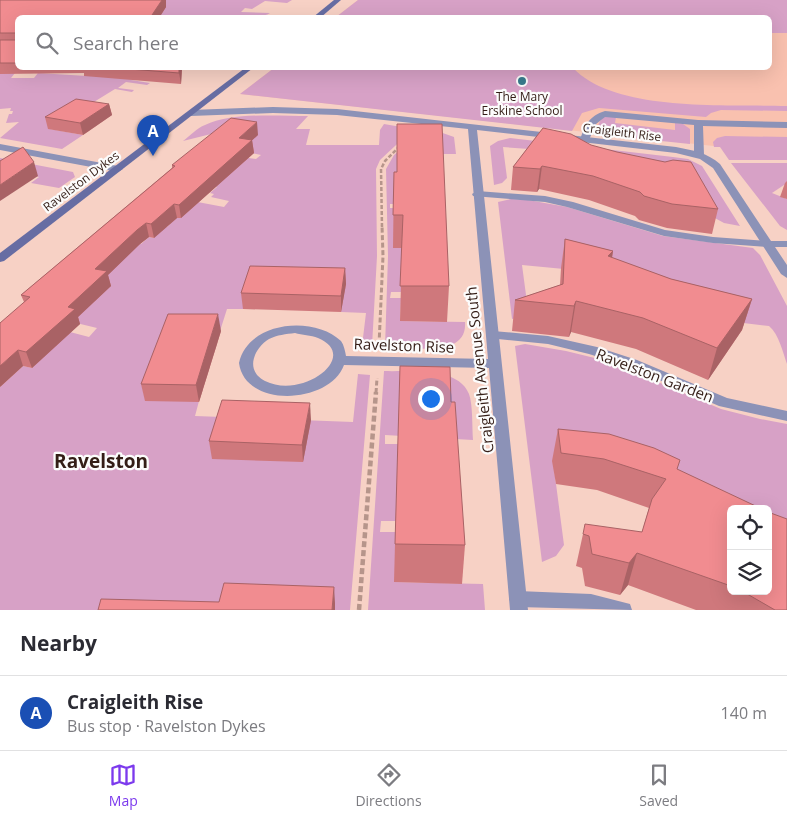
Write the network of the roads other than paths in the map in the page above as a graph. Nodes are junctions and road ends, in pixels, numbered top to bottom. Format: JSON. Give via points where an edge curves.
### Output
{"nodes":[{"id":1,"x":338,"y":0,"type":"edge"},
{"id":2,"x":319,"y":15,"type":"edge"},
{"id":3,"x":246,"y":70,"type":"edge"},
{"id":4,"x":191,"y":113,"type":"junction"},
{"id":5,"x":698,"y":122,"type":"junction"},
{"id":6,"x":787,"y":125,"type":"edge"},
{"id":7,"x":472,"y":127,"type":"junction"},
{"id":8,"x":584,"y":140,"type":"junction"},
{"id":9,"x":0,"y":147,"type":"edge"},
{"id":10,"x":699,"y":155,"type":"junction"},
{"id":11,"x":118,"y":169,"type":"junction"},
{"id":12,"x":477,"y":194,"type":"junction"},
{"id":13,"x":769,"y":244,"type":"junction"},
{"id":14,"x":787,"y":244,"type":"edge"},
{"id":15,"x":0,"y":259,"type":"edge"},
{"id":16,"x":787,"y":274,"type":"edge"},
{"id":17,"x":493,"y":335,"type":"junction"},
{"id":18,"x":341,"y":360,"type":"junction"},
{"id":19,"x":496,"y":364,"type":"junction"},
{"id":20,"x":787,"y":416,"type":"edge"},
{"id":21,"x":518,"y":605,"type":"edge"},
{"id":22,"x":623,"y":610,"type":"edge"}],
"edges":[{"from":1,"to":2,"type":"street"},
{"from":3,"to":4,"type":"street","name":"Ravelston Dykes"},
{"from":4,"to":7,"type":"street","name":"Craigleith Rise","via":[[323,111]]},
{"from":4,"to":11,"type":"street","name":"Ravelston Dykes"},
{"from":5,"to":6,"type":"street"},
{"from":5,"to":8,"type":"street","via":[[605,114],[595,117]]},
{"from":5,"to":10,"type":"street"},
{"from":7,"to":8,"type":"street","name":"Craigleith Rise"},
{"from":7,"to":12,"type":"street","name":"Craigleith Avenue South"},
{"from":8,"to":10,"type":"street","name":"Craigleith Rise"},
{"from":9,"to":11,"type":"street"},
{"from":10,"to":13,"type":"street","name":"Craigleith Rise","via":[[718,166]]},
{"from":11,"to":15,"type":"street","name":"Ravelston Dykes"},
{"from":12,"to":13,"type":"street","via":[[569,204],[664,233]]},
{"from":12,"to":17,"type":"street","name":"Craigleith Avenue South"},
{"from":13,"to":14,"type":"street"},
{"from":13,"to":16,"type":"street"},
{"from":17,"to":19,"type":"street","name":"Craigleith Avenue South"},
{"from":17,"to":20,"type":"street","name":"Ravelston Garden","via":[[548,340],[599,352],[724,402]]},
{"from":18,"to":18,"type":"street","name":"Ravelston Rise","via":[[337,370],[314,386],[282,391],[255,381],[247,373],[245,362],[255,343],[273,333],[295,329],[323,334],[333,341]]},
{"from":18,"to":19,"type":"street","name":"Ravelston Rise"},
{"from":19,"to":21,"type":"street","name":"Craigleith Avenue South"},
{"from":21,"to":22,"type":"street","via":[[591,602]]}]}
